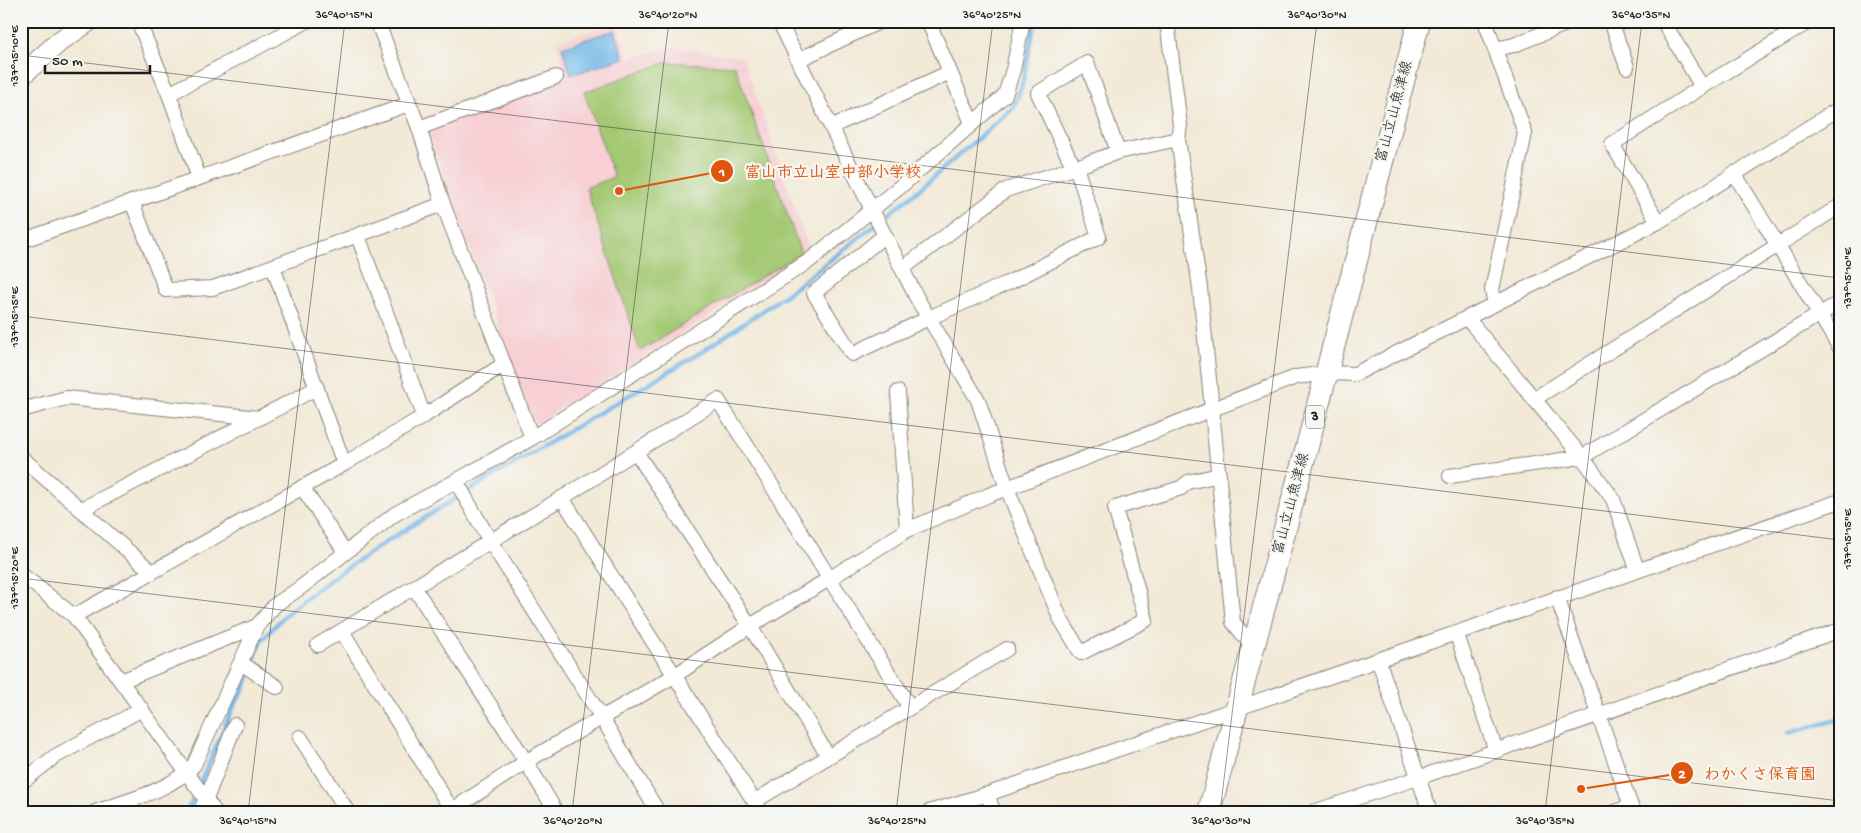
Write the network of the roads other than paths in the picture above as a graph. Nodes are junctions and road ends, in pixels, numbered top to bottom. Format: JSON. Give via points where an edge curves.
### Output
{"nodes":[{"id":1,"x":89,"y":21,"type":"edge"},
{"id":2,"x":138,"y":21,"type":"edge"},
{"id":3,"x":307,"y":21,"type":"edge"},
{"id":4,"x":377,"y":21,"type":"edge"},
{"id":5,"x":779,"y":21,"type":"edge"},
{"id":6,"x":881,"y":21,"type":"edge"},
{"id":7,"x":928,"y":21,"type":"edge"},
{"id":8,"x":1023,"y":21,"type":"edge"},
{"id":9,"x":1166,"y":21,"type":"edge"},
{"id":10,"x":1418,"y":21,"type":"edge"},
{"id":11,"x":1485,"y":21,"type":"edge"},
{"id":12,"x":1574,"y":21,"type":"edge"},
{"id":13,"x":1611,"y":21,"type":"edge"},
{"id":14,"x":1663,"y":21,"type":"edge"},
{"id":15,"x":1810,"y":21,"type":"edge"},
{"id":16,"x":1495,"y":49,"type":"junction"},
{"id":17,"x":798,"y":60,"type":"junction"},
{"id":18,"x":1628,"y":67,"type":"dead end"},
{"id":19,"x":950,"y":72,"type":"junction"},
{"id":20,"x":21,"y":76,"type":"edge"},
{"id":21,"x":556,"y":78,"type":"dead end"},
{"id":22,"x":1702,"y":87,"type":"junction"},
{"id":23,"x":169,"y":94,"type":"junction"},
{"id":24,"x":409,"y":104,"type":"junction"},
{"id":25,"x":1840,"y":108,"type":"edge"},
{"id":26,"x":972,"y":124,"type":"junction"},
{"id":27,"x":419,"y":128,"type":"junction"},
{"id":28,"x":832,"y":128,"type":"junction"},
{"id":29,"x":1178,"y":139,"type":"junction"},
{"id":30,"x":1118,"y":152,"type":"junction"},
{"id":31,"x":1076,"y":167,"type":"junction"},
{"id":32,"x":1734,"y":173,"type":"junction"},
{"id":33,"x":199,"y":178,"type":"junction"},
{"id":34,"x":132,"y":202,"type":"junction"},
{"id":35,"x":443,"y":204,"type":"junction"},
{"id":36,"x":1840,"y":206,"type":"edge"},
{"id":37,"x":873,"y":212,"type":"junction"},
{"id":38,"x":1658,"y":222,"type":"junction"},
{"id":39,"x":884,"y":233,"type":"junction"},
{"id":40,"x":358,"y":236,"type":"junction"},
{"id":41,"x":21,"y":241,"type":"edge"},
{"id":42,"x":1777,"y":245,"type":"junction"},
{"id":43,"x":274,"y":266,"type":"junction"},
{"id":44,"x":902,"y":269,"type":"junction"},
{"id":45,"x":1840,"y":302,"type":"edge"},
{"id":46,"x":1495,"y":304,"type":"junction"},
{"id":47,"x":1819,"y":314,"type":"junction"},
{"id":48,"x":930,"y":318,"type":"junction"},
{"id":49,"x":1467,"y":318,"type":"junction"},
{"id":50,"x":1840,"y":348,"type":"edge"},
{"id":51,"x":504,"y":364,"type":"junction"},
{"id":52,"x":1326,"y":374,"type":"junction"},
{"id":53,"x":317,"y":388,"type":"junction"},
{"id":54,"x":898,"y":392,"type":"dead end"},
{"id":55,"x":1534,"y":398,"type":"junction"},
{"id":56,"x":1213,"y":409,"type":"junction"},
{"id":57,"x":21,"y":410,"type":"edge"},
{"id":58,"x":424,"y":416,"type":"junction"},
{"id":59,"x":259,"y":418,"type":"junction"},
{"id":60,"x":532,"y":438,"type":"junction"},
{"id":61,"x":636,"y":452,"type":"junction"},
{"id":62,"x":21,"y":457,"type":"edge"},
{"id":63,"x":1582,"y":457,"type":"junction"},
{"id":64,"x":344,"y":464,"type":"junction"},
{"id":65,"x":1219,"y":475,"type":"junction"},
{"id":66,"x":1450,"y":476,"type":"dead end"},
{"id":67,"x":458,"y":483,"type":"junction"},
{"id":68,"x":302,"y":487,"type":"junction"},
{"id":69,"x":1007,"y":488,"type":"junction"},
{"id":70,"x":562,"y":498,"type":"junction"},
{"id":71,"x":1840,"y":500,"type":"edge"},
{"id":72,"x":82,"y":509,"type":"junction"},
{"id":73,"x":907,"y":530,"type":"junction"},
{"id":74,"x":490,"y":541,"type":"junction"},
{"id":75,"x":345,"y":552,"type":"junction"},
{"id":76,"x":1637,"y":569,"type":"junction"},
{"id":77,"x":152,"y":572,"type":"junction"},
{"id":78,"x":21,"y":574,"type":"edge"},
{"id":79,"x":829,"y":579,"type":"junction"},
{"id":80,"x":414,"y":587,"type":"junction"},
{"id":81,"x":1558,"y":597,"type":"junction"},
{"id":82,"x":74,"y":616,"type":"junction"},
{"id":83,"x":257,"y":626,"type":"junction"},
{"id":84,"x":750,"y":626,"type":"junction"},
{"id":85,"x":1840,"y":630,"type":"edge"},
{"id":86,"x":342,"y":631,"type":"junction"},
{"id":87,"x":1456,"y":632,"type":"junction"},
{"id":88,"x":318,"y":645,"type":"dead end"},
{"id":89,"x":1252,"y":646,"type":"junction"},
{"id":90,"x":1007,"y":649,"type":"dead end"},
{"id":91,"x":1378,"y":659,"type":"junction"},
{"id":92,"x":242,"y":663,"type":"junction"},
{"id":93,"x":674,"y":676,"type":"junction"},
{"id":94,"x":122,"y":681,"type":"junction"},
{"id":95,"x":277,"y":687,"type":"dead end"},
{"id":96,"x":910,"y":707,"type":"junction"},
{"id":97,"x":1237,"y":708,"type":"junction"},
{"id":98,"x":142,"y":709,"type":"junction"},
{"id":99,"x":1599,"y":714,"type":"junction"},
{"id":100,"x":602,"y":718,"type":"junction"},
{"id":101,"x":235,"y":725,"type":"dead end"},
{"id":102,"x":300,"y":737,"type":"dead end"},
{"id":103,"x":1496,"y":751,"type":"junction"},
{"id":104,"x":828,"y":756,"type":"junction"},
{"id":105,"x":527,"y":761,"type":"junction"},
{"id":106,"x":190,"y":776,"type":"junction"},
{"id":107,"x":1418,"y":778,"type":"junction"},
{"id":108,"x":21,"y":783,"type":"edge"},
{"id":109,"x":988,"y":794,"type":"junction"},
{"id":110,"x":205,"y":797,"type":"junction"},
{"id":111,"x":758,"y":806,"type":"edge"},
{"id":112,"x":1632,"y":809,"type":"edge"},
{"id":113,"x":452,"y":811,"type":"edge"},
{"id":114,"x":95,"y":812,"type":"edge"},
{"id":115,"x":200,"y":812,"type":"edge"},
{"id":116,"x":215,"y":812,"type":"edge"},
{"id":117,"x":348,"y":812,"type":"edge"},
{"id":118,"x":556,"y":812,"type":"edge"},
{"id":119,"x":658,"y":812,"type":"edge"},
{"id":120,"x":929,"y":812,"type":"edge"},
{"id":121,"x":993,"y":812,"type":"edge"},
{"id":122,"x":1209,"y":812,"type":"edge"},
{"id":123,"x":1313,"y":812,"type":"edge"},
{"id":124,"x":1430,"y":812,"type":"edge"},
{"id":125,"x":1615,"y":812,"type":"edge"}],
"edges":[{"from":1,"to":20,"type":"main road","via":[[60,41]]},
{"from":2,"to":23,"type":"street"},
{"from":3,"to":23,"type":"street"},
{"from":4,"to":24,"type":"street"},
{"from":5,"to":17,"type":"street"},
{"from":6,"to":17,"type":"street"},
{"from":7,"to":19,"type":"street"},
{"from":8,"to":26,"type":"street","via":[[1005,95]]},
{"from":9,"to":29,"type":"street","via":[[1180,125]]},
{"from":10,"to":52,"type":"main road","name":"富山立山魚津線","number":"3"},
{"from":11,"to":16,"type":"street"},
{"from":12,"to":16,"type":"street","via":[[1514,45]]},
{"from":13,"to":18,"type":"street"},
{"from":14,"to":22,"type":"street"},
{"from":15,"to":22,"type":"street"},
{"from":16,"to":46,"type":"street","via":[[1525,133],[1492,290]]},
{"from":17,"to":28,"type":"street"},
{"from":19,"to":26,"type":"street"},
{"from":19,"to":28,"type":"street"},
{"from":21,"to":27,"type":"street"},
{"from":22,"to":38,"type":"street","via":[[1612,144]]},
{"from":23,"to":33,"type":"street"},
{"from":24,"to":27,"type":"street"},
{"from":24,"to":33,"type":"street"},
{"from":25,"to":32,"type":"street"},
{"from":26,"to":37,"type":"street"},
{"from":27,"to":35,"type":"street"},
{"from":28,"to":37,"type":"street"},
{"from":29,"to":30,"type":"street"},
{"from":29,"to":56,"type":"street","via":[[1200,288]]},
{"from":30,"to":31,"type":"street"},
{"from":30,"to":31,"type":"street","via":[[1087,63],[1038,93]]},
{"from":31,"to":44,"type":"street","via":[[1006,190]]},
{"from":31,"to":48,"type":"street","via":[[1099,237]]},
{"from":32,"to":38,"type":"street"},
{"from":32,"to":42,"type":"street"},
{"from":33,"to":34,"type":"street"},
{"from":34,"to":41,"type":"street"},
{"from":34,"to":43,"type":"street","via":[[166,290],[213,288]]},
{"from":35,"to":40,"type":"street"},
{"from":35,"to":51,"type":"street"},
{"from":36,"to":42,"type":"street"},
{"from":37,"to":39,"type":"street"},
{"from":37,"to":60,"type":"street","via":[[808,261]]},
{"from":38,"to":46,"type":"street"},
{"from":39,"to":44,"type":"street"},
{"from":39,"to":48,"type":"street","via":[[814,293],[852,354]]},
{"from":40,"to":43,"type":"street"},
{"from":40,"to":58,"type":"street"},
{"from":42,"to":47,"type":"street"},
{"from":42,"to":55,"type":"street"},
{"from":43,"to":53,"type":"street"},
{"from":44,"to":48,"type":"street"},
{"from":45,"to":47,"type":"street"},
{"from":46,"to":49,"type":"street"},
{"from":47,"to":50,"type":"street"},
{"from":47,"to":63,"type":"street"},
{"from":48,"to":69,"type":"street","via":[[978,400]]},
{"from":49,"to":52,"type":"street","via":[[1355,374]]},
{"from":49,"to":55,"type":"street"},
{"from":51,"to":58,"type":"street"},
{"from":51,"to":60,"type":"street"},
{"from":52,"to":56,"type":"street","via":[[1296,377]]},
{"from":52,"to":89,"type":"main road","name":"富山立山魚津線","number":"3"},
{"from":53,"to":59,"type":"street"},
{"from":53,"to":64,"type":"street"},
{"from":54,"to":73,"type":"street"},
{"from":55,"to":63,"type":"street"},
{"from":56,"to":65,"type":"street"},
{"from":56,"to":69,"type":"street"},
{"from":57,"to":59,"type":"street","via":[[67,398]]},
{"from":58,"to":64,"type":"street"},
{"from":59,"to":72,"type":"street"},
{"from":60,"to":67,"type":"street"},
{"from":61,"to":70,"type":"street"},
{"from":61,"to":79,"type":"street","via":[[718,400]]},
{"from":61,"to":84,"type":"street"},
{"from":62,"to":72,"type":"street"},
{"from":63,"to":66,"type":"street"},
{"from":63,"to":76,"type":"street","via":[[1613,499]]},
{"from":64,"to":68,"type":"street"},
{"from":65,"to":69,"type":"street","via":[[1188,482],[1181,488],[1115,508],[1146,620],[1081,653],[1060,618]]},
{"from":65,"to":89,"type":"street","via":[[1233,622]]},
{"from":67,"to":74,"type":"street"},
{"from":67,"to":75,"type":"street","via":[[395,514]]},
{"from":68,"to":75,"type":"street"},
{"from":68,"to":77,"type":"street"},
{"from":69,"to":73,"type":"street"},
{"from":70,"to":74,"type":"street"},
{"from":70,"to":93,"type":"street"},
{"from":71,"to":76,"type":"street"},
{"from":72,"to":77,"type":"street"},
{"from":73,"to":79,"type":"street"},
{"from":74,"to":80,"type":"street"},
{"from":74,"to":100,"type":"street"},
{"from":75,"to":83,"type":"street","via":[[275,604]]},
{"from":76,"to":81,"type":"street"},
{"from":77,"to":82,"type":"street"},
{"from":78,"to":82,"type":"street"},
{"from":79,"to":84,"type":"street"},
{"from":79,"to":96,"type":"street"},
{"from":80,"to":86,"type":"street"},
{"from":80,"to":105,"type":"street"},
{"from":81,"to":87,"type":"street"},
{"from":81,"to":99,"type":"street"},
{"from":82,"to":94,"type":"street"},
{"from":83,"to":92,"type":"street"},
{"from":83,"to":94,"type":"street"},
{"from":84,"to":93,"type":"street"},
{"from":84,"to":104,"type":"street"},
{"from":85,"to":99,"type":"street"},
{"from":86,"to":88,"type":"street"},
{"from":86,"to":113,"type":"street"},
{"from":87,"to":91,"type":"street"},
{"from":87,"to":103,"type":"street"},
{"from":89,"to":97,"type":"main road","name":"富山立山魚津線","number":"3"},
{"from":90,"to":96,"type":"street"},
{"from":91,"to":97,"type":"street"},
{"from":91,"to":107,"type":"street"},
{"from":92,"to":95,"type":"street"},
{"from":92,"to":106,"type":"street"},
{"from":93,"to":100,"type":"street"},
{"from":93,"to":111,"type":"street"},
{"from":94,"to":98,"type":"street"},
{"from":96,"to":104,"type":"street"},
{"from":97,"to":109,"type":"street"},
{"from":97,"to":122,"type":"main road","name":"富山立山魚津線","number":"3"},
{"from":98,"to":106,"type":"street"},
{"from":98,"to":108,"type":"street","via":[[54,757]]},
{"from":99,"to":103,"type":"street"},
{"from":99,"to":112,"type":"street"},
{"from":100,"to":105,"type":"street"},
{"from":100,"to":119,"type":"street"},
{"from":101,"to":110,"type":"street"},
{"from":102,"to":117,"type":"street"},
{"from":103,"to":107,"type":"street"},
{"from":104,"to":111,"type":"street"},
{"from":105,"to":113,"type":"street"},
{"from":105,"to":118,"type":"street"},
{"from":106,"to":110,"type":"street"},
{"from":106,"to":114,"type":"street"},
{"from":107,"to":123,"type":"street"},
{"from":107,"to":124,"type":"street"},
{"from":109,"to":120,"type":"street"},
{"from":109,"to":121,"type":"street"},
{"from":110,"to":115,"type":"street"},
{"from":110,"to":116,"type":"street"},
{"from":112,"to":125,"type":"street"}]}
